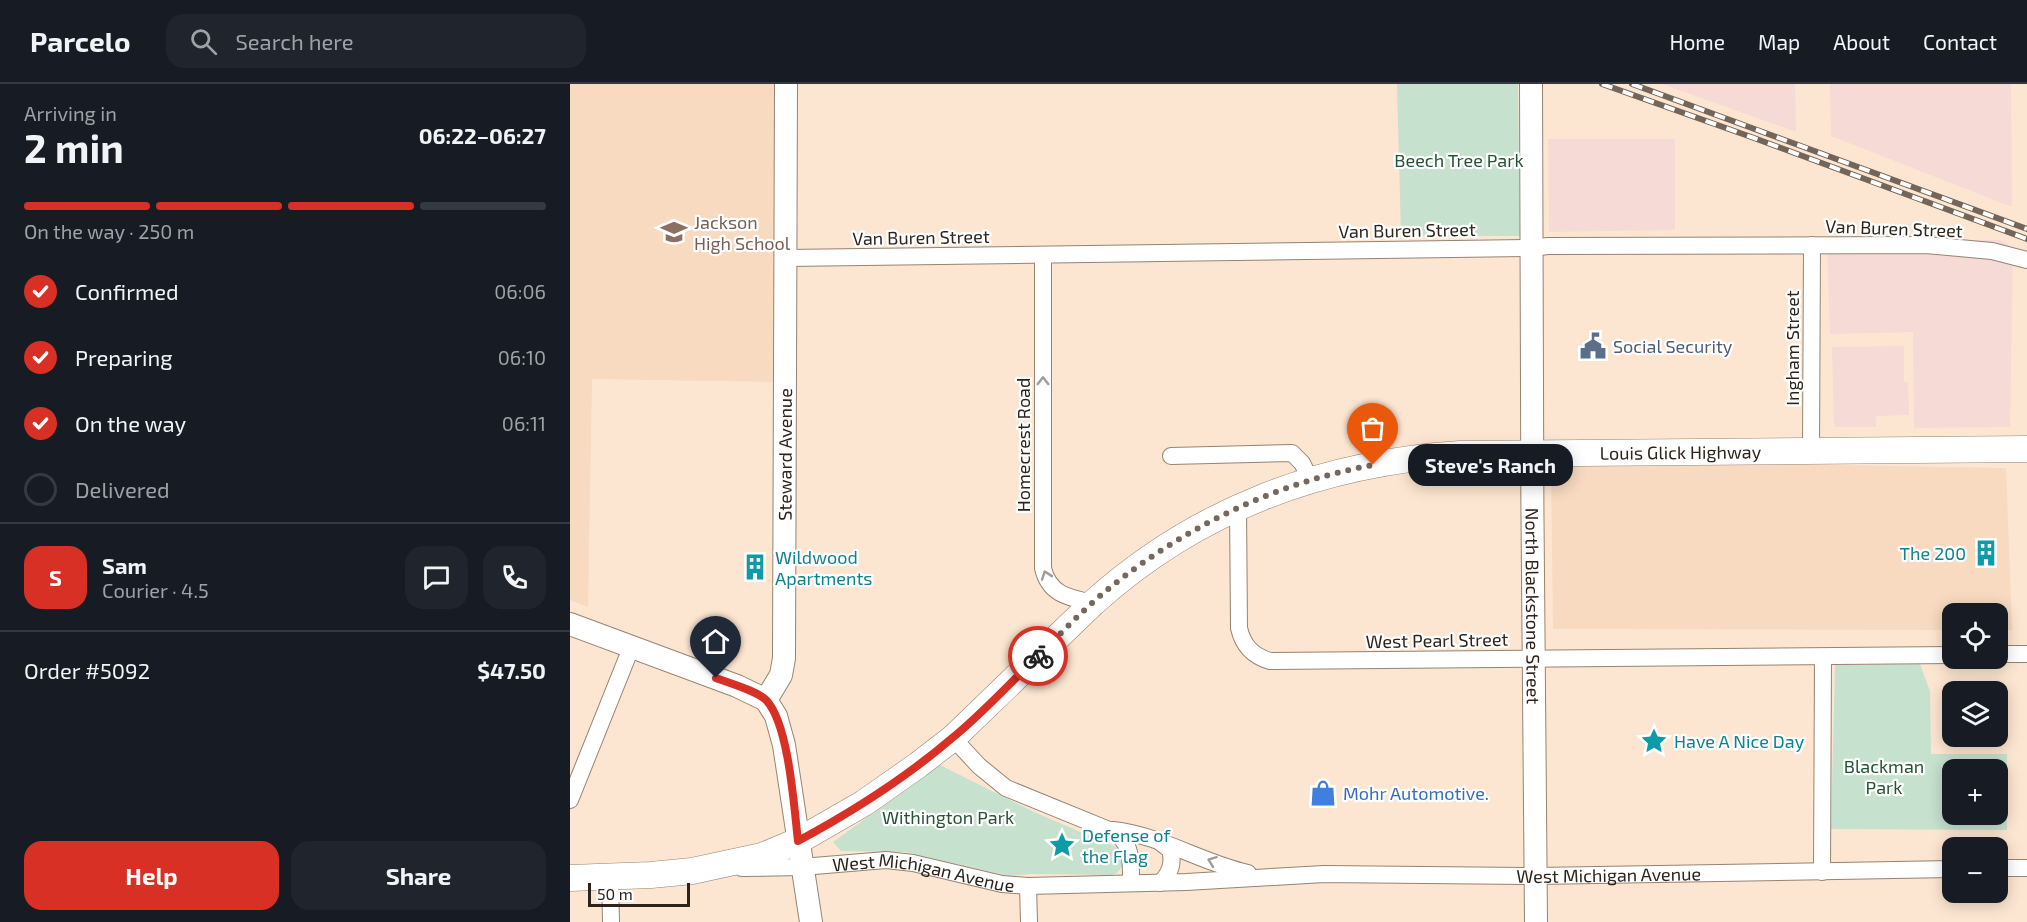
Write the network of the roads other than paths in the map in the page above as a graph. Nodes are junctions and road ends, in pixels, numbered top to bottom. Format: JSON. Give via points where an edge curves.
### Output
{"nodes":[{"id":1,"x":786,"y":84,"type":"edge"},
{"id":2,"x":1531,"y":84,"type":"edge"},
{"id":3,"x":1812,"y":245,"type":"junction"},
{"id":4,"x":1531,"y":248,"type":"junction"},
{"id":5,"x":1043,"y":255,"type":"junction"},
{"id":6,"x":786,"y":258,"type":"junction"},
{"id":7,"x":2027,"y":260,"type":"edge"},
{"id":8,"x":2027,"y":449,"type":"edge"},
{"id":9,"x":1811,"y":450,"type":"junction"},
{"id":10,"x":1533,"y":453,"type":"junction"},
{"id":11,"x":1171,"y":456,"type":"dead end"},
{"id":12,"x":1310,"y":479,"type":"junction"},
{"id":13,"x":1238,"y":507,"type":"junction"},
{"id":14,"x":1093,"y":603,"type":"junction"},
{"id":15,"x":570,"y":624,"type":"edge"},
{"id":16,"x":631,"y":648,"type":"junction"},
{"id":17,"x":2008,"y":654,"type":"edge"},
{"id":18,"x":2027,"y":654,"type":"edge"},
{"id":19,"x":1942,"y":655,"type":"edge"},
{"id":20,"x":1823,"y":657,"type":"junction"},
{"id":21,"x":1535,"y":658,"type":"junction"},
{"id":22,"x":766,"y":700,"type":"junction"},
{"id":23,"x":953,"y":738,"type":"junction"},
{"id":24,"x":570,"y":800,"type":"edge"},
{"id":25,"x":1109,"y":830,"type":"junction"},
{"id":26,"x":798,"y":841,"type":"junction"},
{"id":27,"x":1161,"y":843,"type":"junction"},
{"id":28,"x":715,"y":867,"type":"junction"},
{"id":29,"x":802,"y":867,"type":"junction"},
{"id":30,"x":2008,"y":868,"type":"edge"},
{"id":31,"x":2027,"y":868,"type":"edge"},
{"id":32,"x":1942,"y":869,"type":"edge"},
{"id":33,"x":1822,"y":872,"type":"junction"},
{"id":34,"x":1264,"y":876,"type":"junction"},
{"id":35,"x":1536,"y":876,"type":"junction"},
{"id":36,"x":621,"y":877,"type":"junction"},
{"id":37,"x":570,"y":878,"type":"edge"},
{"id":38,"x":1160,"y":883,"type":"junction"},
{"id":39,"x":1131,"y":884,"type":"junction"},
{"id":40,"x":1028,"y":886,"type":"junction"},
{"id":41,"x":611,"y":922,"type":"edge"},
{"id":42,"x":811,"y":922,"type":"edge"},
{"id":43,"x":1029,"y":922,"type":"edge"},
{"id":44,"x":1536,"y":922,"type":"edge"}],
"edges":[{"from":1,"to":6,"type":"main road","name":"Steward Avenue"},
{"from":2,"to":4,"type":"main road","name":"North Blackstone Street"},
{"from":3,"to":4,"type":"street","name":"Van Buren Street"},
{"from":3,"to":7,"type":"street","name":"Van Buren Street","via":[[1926,245],[1992,251]]},
{"from":3,"to":9,"type":"street","name":"Ingham Street"},
{"from":4,"to":5,"type":"street","name":"Van Buren Street"},
{"from":4,"to":10,"type":"main road","name":"North Blackstone Street"},
{"from":5,"to":6,"type":"street","name":"Van Buren Street"},
{"from":14,"to":5,"type":"street","name":"Homecrest Road","one_way":true,"via":[[1059,593],[1047,582],[1043,568]]},
{"from":6,"to":22,"type":"main road","name":"Steward Avenue","via":[[784,658],[781,675]]},
{"from":8,"to":9,"type":"main road","name":"Louis Glick Highway"},
{"from":9,"to":10,"type":"main road","name":"Louis Glick Highway"},
{"from":10,"to":12,"type":"main road","name":"Louis Glick Highway","via":[[1403,460]]},
{"from":10,"to":21,"type":"main road","name":"North Blackstone Street"},
{"from":11,"to":12,"type":"street","via":[[1292,453]]},
{"from":12,"to":13,"type":"main road","name":"Louis Glick Highway"},
{"from":13,"to":14,"type":"main road","name":"Louis Glick Highway","via":[[1159,552]]},
{"from":13,"to":21,"type":"street","name":"West Pearl Street","via":[[1239,628],[1245,644],[1259,657],[1270,661]]},
{"from":14,"to":23,"type":"main road","name":"Louis Glick Highway"},
{"from":15,"to":16,"type":"main road"},
{"from":16,"to":22,"type":"main road"},
{"from":16,"to":24,"type":"street"},
{"from":17,"to":18,"type":"street"},
{"from":19,"to":20,"type":"street","name":"West Pearl Street"},
{"from":20,"to":21,"type":"street","name":"West Pearl Street"},
{"from":20,"to":33,"type":"street"},
{"from":21,"to":35,"type":"main road","name":"North Blackstone Street"},
{"from":22,"to":26,"type":"main road","via":[[781,733]]},
{"from":23,"to":25,"type":"street","name":"West Michigan Avenue","via":[[1006,788]]},
{"from":23,"to":26,"type":"main road","name":"Louis Glick Highway","via":[[864,803]]},
{"from":25,"to":27,"type":"street","name":"West Michigan Avenue"},
{"from":25,"to":39,"type":"street","name":"West Michigan Avenue","via":[[1129,847]]},
{"from":26,"to":28,"type":"main road","name":"Louis Glick Highway","via":[[762,856]]},
{"from":26,"to":29,"type":"main road"},
{"from":34,"to":27,"type":"street","name":"West Michigan Avenue","one_way":true},
{"from":27,"to":38,"type":"street","via":[[1170,850],[1172,862]]},
{"from":28,"to":29,"type":"street","name":"West Michigan Avenue"},
{"from":28,"to":36,"type":"main road","name":"Louis Glick Highway"},
{"from":29,"to":40,"type":"street","name":"West Michigan Avenue","via":[[886,860]]},
{"from":29,"to":42,"type":"main road"},
{"from":30,"to":31,"type":"street"},
{"from":32,"to":33,"type":"street","name":"West Michigan Avenue"},
{"from":33,"to":35,"type":"street","name":"West Michigan Avenue"},
{"from":34,"to":35,"type":"street","name":"West Michigan Avenue"},
{"from":34,"to":38,"type":"street","name":"West Michigan Avenue"},
{"from":35,"to":44,"type":"main road","name":"North Blackstone Street"},
{"from":36,"to":37,"type":"main road"},
{"from":36,"to":41,"type":"street"},
{"from":38,"to":39,"type":"street","name":"West Michigan Avenue"},
{"from":39,"to":40,"type":"street","name":"West Michigan Avenue"},
{"from":40,"to":43,"type":"street"}]}
